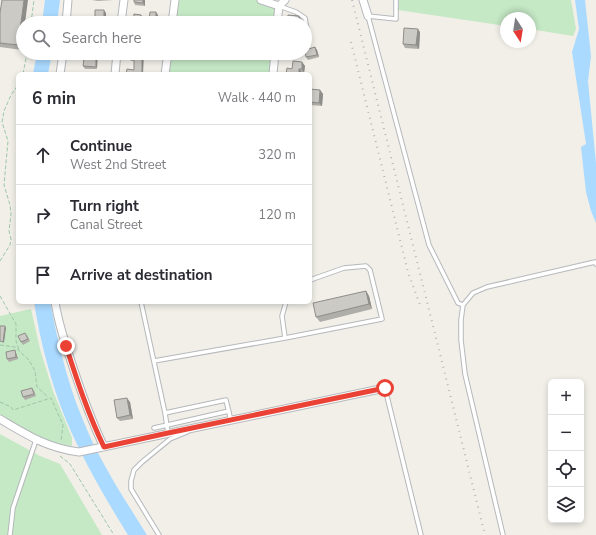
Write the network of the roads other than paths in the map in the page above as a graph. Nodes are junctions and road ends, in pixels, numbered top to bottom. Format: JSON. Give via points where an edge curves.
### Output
{"nodes":[{"id":1,"x":68,"y":0,"type":"edge"},
{"id":2,"x":124,"y":0,"type":"edge"},
{"id":3,"x":175,"y":0,"type":"edge"},
{"id":4,"x":261,"y":0,"type":"edge"},
{"id":5,"x":284,"y":0,"type":"edge"},
{"id":6,"x":363,"y":0,"type":"edge"},
{"id":7,"x":396,"y":0,"type":"edge"},
{"id":8,"x":279,"y":6,"type":"junction"},
{"id":9,"x":67,"y":16,"type":"edge"},
{"id":10,"x":122,"y":16,"type":"edge"},
{"id":11,"x":173,"y":16,"type":"edge"},
{"id":12,"x":278,"y":16,"type":"edge"},
{"id":13,"x":302,"y":16,"type":"edge"},
{"id":14,"x":368,"y":16,"type":"junction"},
{"id":15,"x":62,"y":60,"type":"edge"},
{"id":16,"x":116,"y":60,"type":"edge"},
{"id":17,"x":167,"y":60,"type":"edge"},
{"id":18,"x":274,"y":60,"type":"edge"},
{"id":19,"x":60,"y":72,"type":"edge"},
{"id":20,"x":115,"y":72,"type":"edge"},
{"id":21,"x":165,"y":72,"type":"edge"},
{"id":22,"x":273,"y":72,"type":"edge"},
{"id":23,"x":596,"y":264,"type":"edge"},
{"id":24,"x":312,"y":279,"type":"edge"},
{"id":25,"x":56,"y":304,"type":"edge"},
{"id":26,"x":141,"y":304,"type":"edge"},
{"id":27,"x":285,"y":304,"type":"edge"},
{"id":28,"x":463,"y":306,"type":"junction"},
{"id":29,"x":285,"y":338,"type":"junction"},
{"id":30,"x":154,"y":360,"type":"junction"},
{"id":31,"x":385,"y":388,"type":"joint"},
{"id":32,"x":228,"y":412,"type":"junction"},
{"id":33,"x":165,"y":413,"type":"junction"},
{"id":34,"x":0,"y":419,"type":"edge"},
{"id":35,"x":231,"y":421,"type":"junction"},
{"id":36,"x":167,"y":425,"type":"junction"},
{"id":37,"x":201,"y":427,"type":"junction"},
{"id":38,"x":154,"y":428,"type":"dead end"},
{"id":39,"x":168,"y":433,"type":"junction"},
{"id":40,"x":36,"y":440,"type":"junction"},
{"id":41,"x":104,"y":447,"type":"junction"},
{"id":42,"x":10,"y":535,"type":"edge"},
{"id":43,"x":159,"y":535,"type":"edge"},
{"id":44,"x":421,"y":535,"type":"edge"},
{"id":45,"x":503,"y":535,"type":"edge"}],
"edges":[{"from":1,"to":9,"type":"street"},
{"from":2,"to":10,"type":"street"},
{"from":3,"to":11,"type":"street"},
{"from":4,"to":8,"type":"street"},
{"from":5,"to":8,"type":"street"},
{"from":6,"to":14,"type":"street"},
{"from":7,"to":14,"type":"lane","via":[[396,19]]},
{"from":8,"to":12,"type":"street"},
{"from":8,"to":13,"type":"lane"},
{"from":14,"to":28,"type":"lane","via":[[429,245],[458,303]]},
{"from":15,"to":19,"type":"street"},
{"from":16,"to":20,"type":"street"},
{"from":17,"to":21,"type":"street"},
{"from":18,"to":22,"type":"street"},
{"from":23,"to":28,"type":"lane","via":[[595,262],[487,287],[473,293]]},
{"from":24,"to":29,"type":"lane","via":[[344,268],[366,266],[370,270],[382,319]]},
{"from":25,"to":41,"type":"street","via":[[82,394]]},
{"from":26,"to":30,"type":"lane"},
{"from":27,"to":29,"type":"lane","via":[[282,316]]},
{"from":28,"to":45,"type":"lane","via":[[461,340],[465,374]]},
{"from":29,"to":30,"type":"lane"},
{"from":30,"to":33,"type":"lane"},
{"from":31,"to":35,"type":"street"},
{"from":31,"to":44,"type":"lane"},
{"from":32,"to":33,"type":"lane","via":[[226,400]]},
{"from":32,"to":35,"type":"lane"},
{"from":32,"to":36,"type":"lane"},
{"from":33,"to":36,"type":"lane"},
{"from":34,"to":40,"type":"street"},
{"from":35,"to":37,"type":"street"},
{"from":36,"to":38,"type":"lane"},
{"from":36,"to":39,"type":"lane"},
{"from":37,"to":39,"type":"street"},
{"from":37,"to":43,"type":"lane","via":[[170,439],[134,470],[131,489]]},
{"from":39,"to":41,"type":"street"},
{"from":40,"to":41,"type":"street","via":[[60,449],[79,452]]},
{"from":40,"to":42,"type":"lane","via":[[13,508]]}]}
